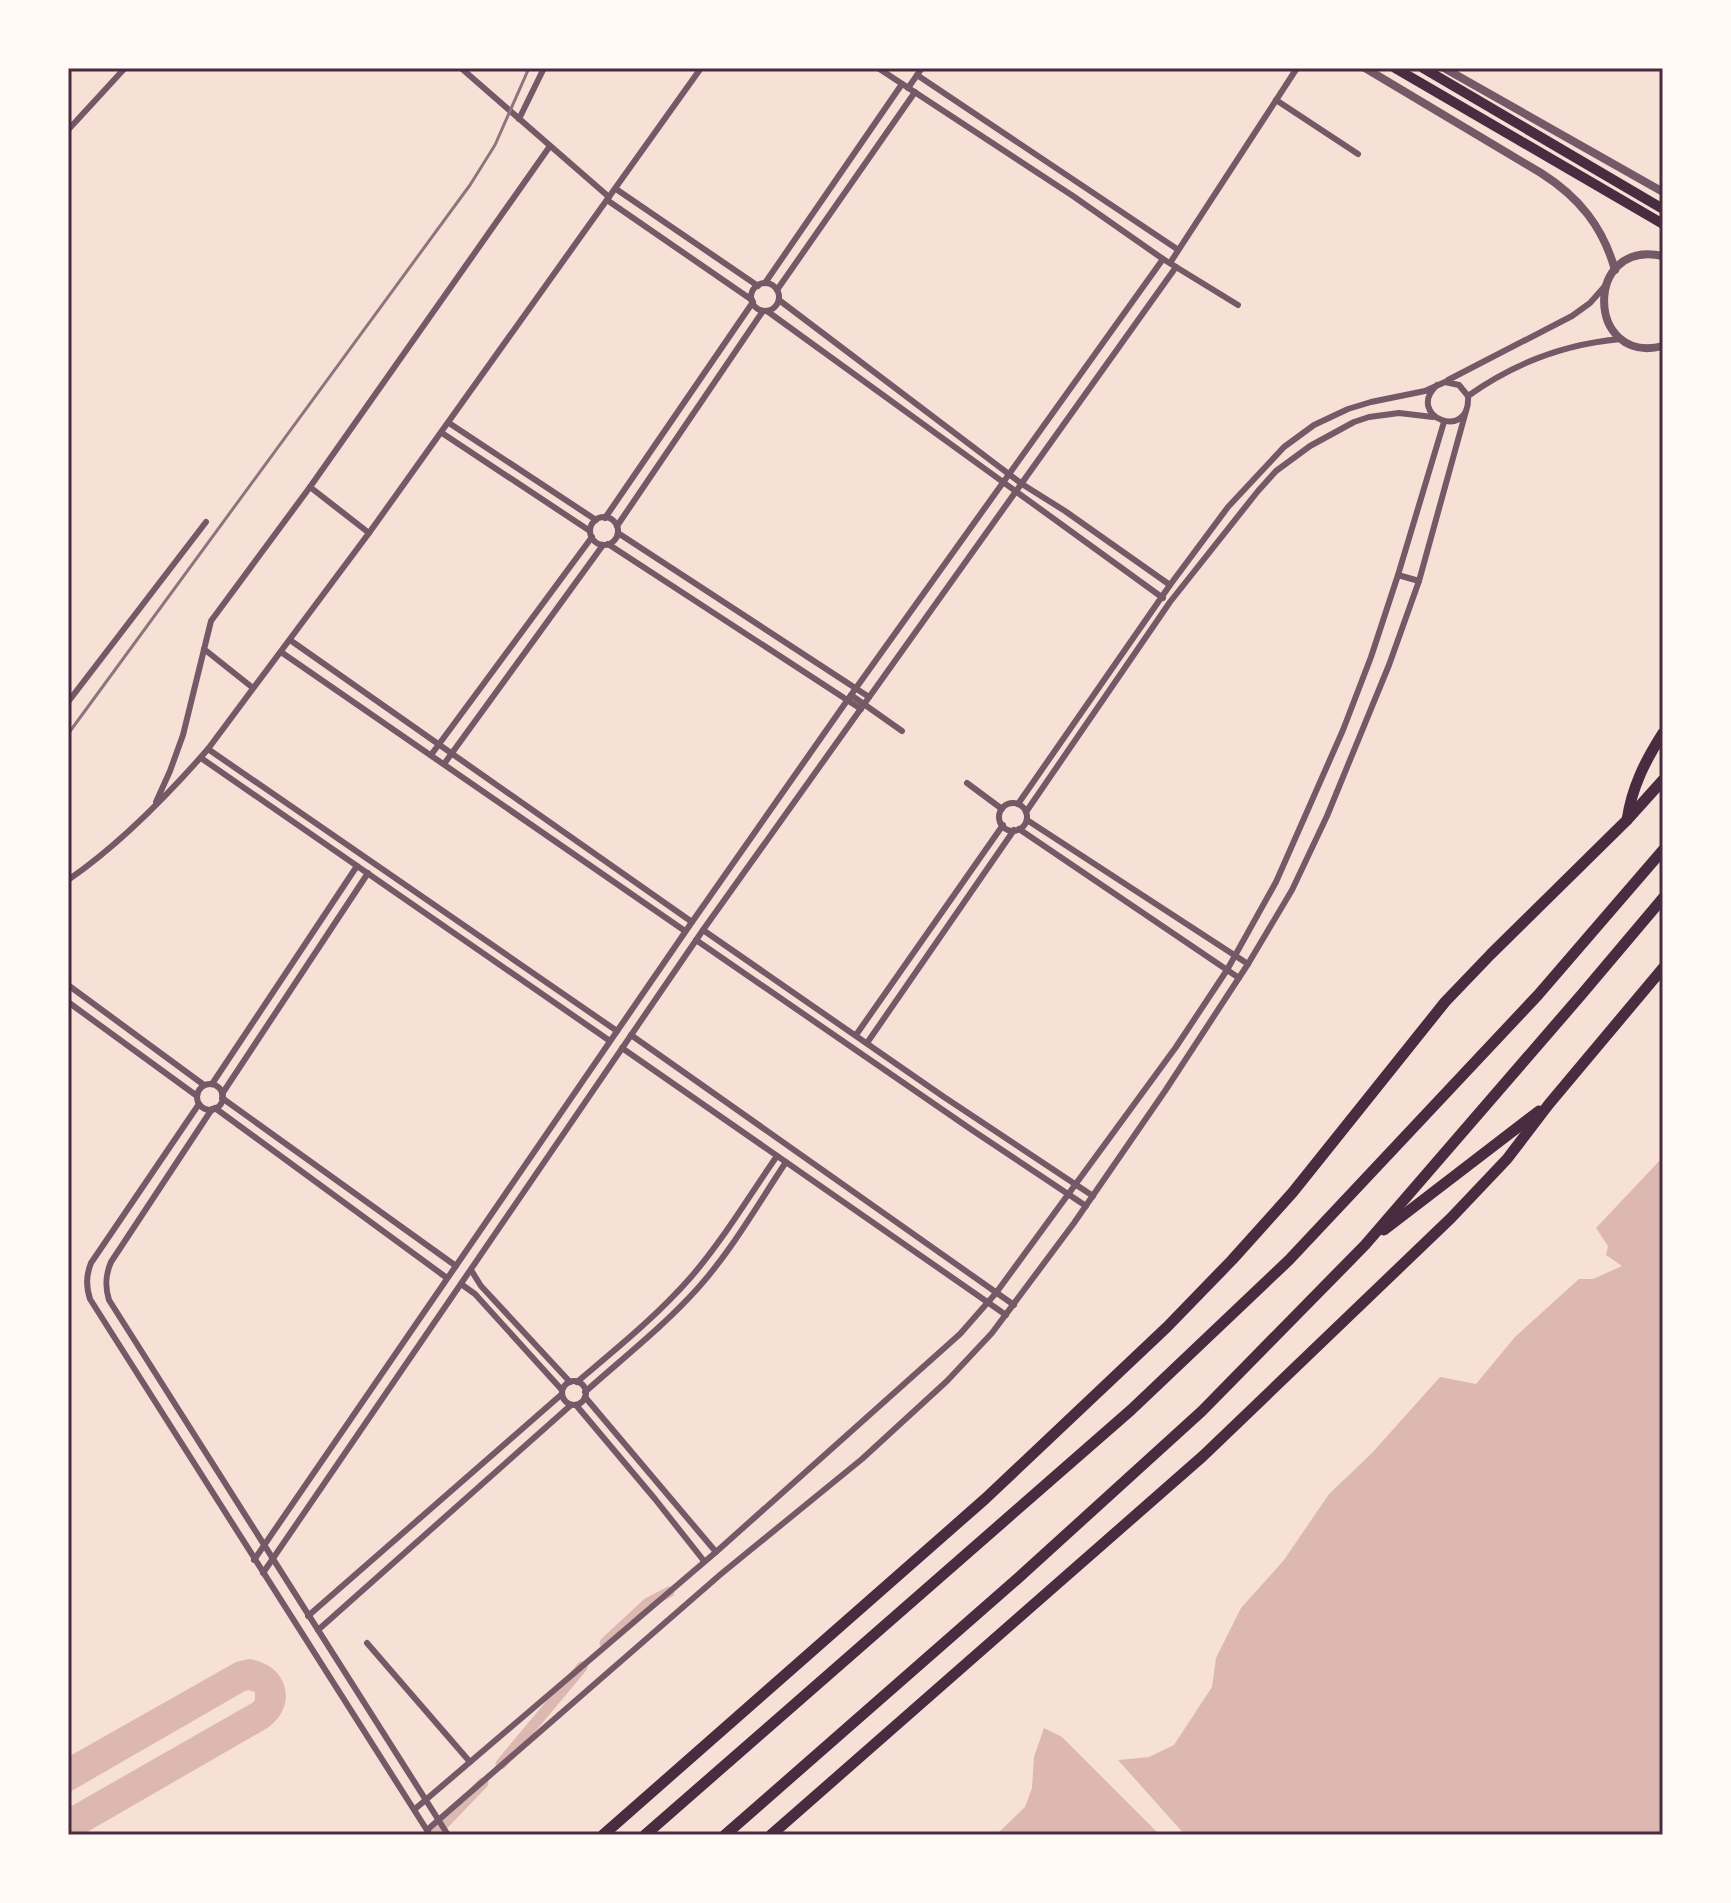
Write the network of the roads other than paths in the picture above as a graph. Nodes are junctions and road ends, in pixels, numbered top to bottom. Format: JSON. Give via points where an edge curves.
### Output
{"nodes":[{"id":1,"x":125,"y":68,"type":"edge"},
{"id":2,"x":461,"y":68,"type":"edge"},
{"id":3,"x":544,"y":68,"type":"edge"},
{"id":4,"x":701,"y":68,"type":"edge"},
{"id":5,"x":878,"y":68,"type":"edge"},
{"id":6,"x":1297,"y":68,"type":"edge"},
{"id":7,"x":1365,"y":68,"type":"edge"},
{"id":8,"x":1395,"y":68,"type":"edge"},
{"id":9,"x":1423,"y":68,"type":"edge"},
{"id":10,"x":1444,"y":68,"type":"edge"},
{"id":11,"x":920,"y":71,"type":"edge"},
{"id":12,"x":905,"y":86,"type":"junction"},
{"id":13,"x":915,"y":92,"type":"junction"},
{"id":14,"x":1276,"y":100,"type":"junction"},
{"id":15,"x":519,"y":119,"type":"junction"},
{"id":16,"x":71,"y":121,"type":"edge"},
{"id":17,"x":68,"y":130,"type":"edge"},
{"id":18,"x":550,"y":146,"type":"junction"},
{"id":19,"x":1358,"y":154,"type":"dead end"},
{"id":20,"x":616,"y":189,"type":"junction"},
{"id":21,"x":1663,"y":192,"type":"edge"},
{"id":22,"x":608,"y":199,"type":"junction"},
{"id":23,"x":1663,"y":209,"type":"edge"},
{"id":24,"x":1663,"y":224,"type":"edge"},
{"id":25,"x":1177,"y":249,"type":"junction"},
{"id":26,"x":1663,"y":256,"type":"edge"},
{"id":27,"x":1170,"y":263,"type":"junction"},
{"id":28,"x":1615,"y":270,"type":"junction"},
{"id":29,"x":762,"y":284,"type":"junction"},
{"id":30,"x":1605,"y":286,"type":"junction"},
{"id":31,"x":777,"y":290,"type":"junction"},
{"id":32,"x":779,"y":300,"type":"junction"},
{"id":33,"x":752,"y":301,"type":"junction"},
{"id":34,"x":1238,"y":305,"type":"dead end"},
{"id":35,"x":765,"y":311,"type":"junction"},
{"id":36,"x":1621,"y":339,"type":"junction"},
{"id":37,"x":1663,"y":346,"type":"edge"},
{"id":38,"x":1445,"y":382,"type":"junction"},
{"id":39,"x":1437,"y":385,"type":"junction"},
{"id":40,"x":1468,"y":396,"type":"junction"},
{"id":41,"x":1466,"y":411,"type":"junction"},
{"id":42,"x":1434,"y":417,"type":"junction"},
{"id":43,"x":1444,"y":422,"type":"junction"},
{"id":44,"x":449,"y":423,"type":"junction"},
{"id":45,"x":442,"y":433,"type":"junction"},
{"id":46,"x":1009,"y":474,"type":"junction"},
{"id":47,"x":1003,"y":483,"type":"junction"},
{"id":48,"x":1022,"y":484,"type":"junction"},
{"id":49,"x":310,"y":487,"type":"junction"},
{"id":50,"x":1016,"y":493,"type":"junction"},
{"id":51,"x":605,"y":518,"type":"junction"},
{"id":52,"x":596,"y":520,"type":"junction"},
{"id":53,"x":206,"y":522,"type":"dead end"},
{"id":54,"x":618,"y":530,"type":"junction"},
{"id":55,"x":369,"y":533,"type":"junction"},
{"id":56,"x":591,"y":534,"type":"junction"},
{"id":57,"x":606,"y":545,"type":"junction"},
{"id":58,"x":1398,"y":575,"type":"junction"},
{"id":59,"x":1419,"y":581,"type":"junction"},
{"id":60,"x":1170,"y":585,"type":"junction"},
{"id":61,"x":1179,"y":591,"type":"junction"},
{"id":62,"x":1162,"y":597,"type":"junction"},
{"id":63,"x":1170,"y":602,"type":"junction"},
{"id":64,"x":290,"y":640,"type":"junction"},
{"id":65,"x":204,"y":649,"type":"junction"},
{"id":66,"x":281,"y":652,"type":"junction"},
{"id":67,"x":253,"y":688,"type":"junction"},
{"id":68,"x":851,"y":694,"type":"junction"},
{"id":69,"x":869,"y":697,"type":"junction"},
{"id":70,"x":68,"y":702,"type":"edge"},
{"id":71,"x":862,"y":707,"type":"junction"},
{"id":72,"x":902,"y":731,"type":"dead end"},
{"id":73,"x":1663,"y":733,"type":"edge"},
{"id":74,"x":438,"y":744,"type":"junction"},
{"id":75,"x":208,"y":749,"type":"junction"},
{"id":76,"x":452,"y":753,"type":"junction"},
{"id":77,"x":431,"y":755,"type":"junction"},
{"id":78,"x":201,"y":758,"type":"junction"},
{"id":79,"x":444,"y":764,"type":"junction"},
{"id":80,"x":1663,"y":780,"type":"edge"},
{"id":81,"x":967,"y":783,"type":"dead end"},
{"id":82,"x":512,"y":796,"type":"junction"},
{"id":83,"x":1018,"y":804,"type":"junction"},
{"id":84,"x":154,"y":805,"type":"junction"},
{"id":85,"x":504,"y":806,"type":"junction"},
{"id":86,"x":1002,"y":809,"type":"junction"},
{"id":87,"x":1026,"y":816,"type":"junction"},
{"id":88,"x":1627,"y":820,"type":"junction"},
{"id":89,"x":1003,"y":825,"type":"junction"},
{"id":90,"x":1017,"y":830,"type":"junction"},
{"id":91,"x":328,"y":832,"type":"junction"},
{"id":92,"x":322,"y":842,"type":"junction"},
{"id":93,"x":1663,"y":850,"type":"edge"},
{"id":94,"x":357,"y":866,"type":"junction"},
{"id":95,"x":368,"y":873,"type":"junction"},
{"id":96,"x":68,"y":880,"type":"edge"},
{"id":97,"x":1663,"y":898,"type":"edge"},
{"id":98,"x":441,"y":910,"type":"junction"},
{"id":99,"x":434,"y":919,"type":"junction"},
{"id":100,"x":692,"y":922,"type":"junction"},
{"id":101,"x":703,"y":930,"type":"junction"},
{"id":102,"x":685,"y":931,"type":"junction"},
{"id":103,"x":696,"y":940,"type":"junction"},
{"id":104,"x":1235,"y":955,"type":"junction"},
{"id":105,"x":1248,"y":964,"type":"junction"},
{"id":106,"x":1663,"y":968,"type":"edge"},
{"id":107,"x":1227,"y":970,"type":"junction"},
{"id":108,"x":1239,"y":978,"type":"junction"},
{"id":109,"x":68,"y":985,"type":"edge"},
{"id":110,"x":68,"y":1002,"type":"edge"},
{"id":111,"x":617,"y":1031,"type":"junction"},
{"id":112,"x":631,"y":1035,"type":"junction"},
{"id":113,"x":856,"y":1035,"type":"junction"},
{"id":114,"x":610,"y":1041,"type":"junction"},
{"id":115,"x":867,"y":1043,"type":"junction"},
{"id":116,"x":622,"y":1048,"type":"junction"},
{"id":117,"x":208,"y":1085,"type":"junction"},
{"id":118,"x":222,"y":1096,"type":"junction"},
{"id":119,"x":198,"y":1100,"type":"junction"},
{"id":120,"x":1549,"y":1104,"type":"junction"},
{"id":121,"x":214,"y":1109,"type":"junction"},
{"id":122,"x":777,"y":1156,"type":"junction"},
{"id":123,"x":786,"y":1162,"type":"junction"},
{"id":124,"x":1077,"y":1184,"type":"junction"},
{"id":125,"x":1069,"y":1194,"type":"junction"},
{"id":126,"x":1093,"y":1196,"type":"junction"},
{"id":127,"x":1086,"y":1206,"type":"junction"},
{"id":128,"x":1365,"y":1245,"type":"junction"},
{"id":129,"x":456,"y":1266,"type":"junction"},
{"id":130,"x":471,"y":1270,"type":"junction"},
{"id":131,"x":447,"y":1278,"type":"junction"},
{"id":132,"x":461,"y":1284,"type":"junction"},
{"id":133,"x":996,"y":1293,"type":"junction"},
{"id":134,"x":988,"y":1303,"type":"junction"},
{"id":135,"x":1014,"y":1305,"type":"junction"},
{"id":136,"x":424,"y":1312,"type":"junction"},
{"id":137,"x":1006,"y":1315,"type":"junction"},
{"id":138,"x":433,"y":1324,"type":"junction"},
{"id":139,"x":574,"y":1382,"type":"junction"},
{"id":140,"x":562,"y":1392,"type":"junction"},
{"id":141,"x":585,"y":1395,"type":"junction"},
{"id":142,"x":573,"y":1405,"type":"junction"},
{"id":143,"x":264,"y":1546,"type":"junction"},
{"id":144,"x":716,"y":1552,"type":"junction"},
{"id":145,"x":273,"y":1559,"type":"junction"},
{"id":146,"x":254,"y":1560,"type":"junction"},
{"id":147,"x":704,"y":1561,"type":"junction"},
{"id":148,"x":263,"y":1573,"type":"junction"},
{"id":149,"x":308,"y":1616,"type":"junction"},
{"id":150,"x":318,"y":1630,"type":"junction"},
{"id":151,"x":367,"y":1643,"type":"dead end"},
{"id":152,"x":470,"y":1762,"type":"junction"},
{"id":153,"x":426,"y":1800,"type":"junction"},
{"id":154,"x":415,"y":1809,"type":"junction"},
{"id":155,"x":439,"y":1820,"type":"junction"},
{"id":156,"x":429,"y":1832,"type":"edge"},
{"id":157,"x":448,"y":1835,"type":"edge"},
{"id":158,"x":603,"y":1835,"type":"edge"},
{"id":159,"x":645,"y":1835,"type":"edge"},
{"id":160,"x":725,"y":1835,"type":"edge"},
{"id":161,"x":771,"y":1835,"type":"edge"}],
"edges":[{"from":1,"to":16,"type":"street"},
{"from":2,"to":15,"type":"street"},
{"from":3,"to":15,"type":"street"},
{"from":4,"to":20,"type":"street"},
{"from":5,"to":12,"type":"street"},
{"from":6,"to":14,"type":"street"},
{"from":7,"to":28,"type":"street","via":[[1566,190],[1597,226]]},
{"from":8,"to":24,"type":"main road"},
{"from":9,"to":23,"type":"main road"},
{"from":10,"to":21,"type":"street"},
{"from":11,"to":12,"type":"street"},
{"from":11,"to":25,"type":"street"},
{"from":12,"to":13,"type":"street"},
{"from":12,"to":29,"type":"street"},
{"from":13,"to":27,"type":"street"},
{"from":13,"to":31,"type":"street"},
{"from":14,"to":19,"type":"street"},
{"from":14,"to":25,"type":"street"},
{"from":15,"to":18,"type":"street"},
{"from":16,"to":17,"type":"street"},
{"from":18,"to":22,"type":"street"},
{"from":18,"to":49,"type":"street"},
{"from":20,"to":22,"type":"street"},
{"from":20,"to":29,"type":"street"},
{"from":22,"to":33,"type":"street"},
{"from":22,"to":44,"type":"street"},
{"from":25,"to":27,"type":"street"},
{"from":26,"to":28,"type":"street","via":[[1638,256]]},
{"from":27,"to":34,"type":"street"},
{"from":27,"to":46,"type":"street"},
{"from":27,"to":48,"type":"street"},
{"from":28,"to":30,"type":"street"},
{"from":29,"to":31,"type":"street"},
{"from":29,"to":33,"type":"street"},
{"from":30,"to":36,"type":"street","via":[[1605,315]]},
{"from":30,"to":38,"type":"street","via":[[1572,316]]},
{"from":31,"to":32,"type":"street"},
{"from":32,"to":35,"type":"street"},
{"from":32,"to":46,"type":"street"},
{"from":33,"to":35,"type":"street"},
{"from":33,"to":51,"type":"street"},
{"from":35,"to":47,"type":"street"},
{"from":35,"to":54,"type":"street"},
{"from":36,"to":37,"type":"street","via":[[1638,347]]},
{"from":36,"to":40,"type":"street","via":[[1575,345],[1531,359]]},
{"from":38,"to":39,"type":"street"},
{"from":38,"to":40,"type":"street","via":[[1459,385]]},
{"from":39,"to":42,"type":"street","via":[[1427,401]]},
{"from":39,"to":60,"type":"street","via":[[1348,409],[1303,431],[1228,507]]},
{"from":40,"to":41,"type":"street"},
{"from":41,"to":43,"type":"street","via":[[1459,419]]},
{"from":41,"to":59,"type":"street"},
{"from":42,"to":43,"type":"street"},
{"from":42,"to":61,"type":"street","via":[[1369,417],[1298,453],[1267,481]]},
{"from":43,"to":58,"type":"street"},
{"from":44,"to":45,"type":"street"},
{"from":44,"to":52,"type":"street"},
{"from":45,"to":55,"type":"street"},
{"from":45,"to":56,"type":"street"},
{"from":46,"to":47,"type":"street"},
{"from":46,"to":48,"type":"street"},
{"from":47,"to":50,"type":"street"},
{"from":47,"to":68,"type":"street"},
{"from":48,"to":50,"type":"street"},
{"from":48,"to":60,"type":"street"},
{"from":49,"to":55,"type":"street"},
{"from":49,"to":65,"type":"street","via":[[211,621]]},
{"from":50,"to":62,"type":"street"},
{"from":50,"to":69,"type":"street"},
{"from":51,"to":52,"type":"street"},
{"from":51,"to":54,"type":"street"},
{"from":52,"to":56,"type":"street"},
{"from":53,"to":70,"type":"street"},
{"from":54,"to":57,"type":"street"},
{"from":54,"to":68,"type":"street"},
{"from":55,"to":64,"type":"street"},
{"from":56,"to":57,"type":"street"},
{"from":56,"to":74,"type":"street"},
{"from":57,"to":68,"type":"street"},
{"from":57,"to":76,"type":"street"},
{"from":58,"to":59,"type":"street"},
{"from":58,"to":104,"type":"street","via":[[1327,769],[1276,882]]},
{"from":59,"to":105,"type":"street","via":[[1327,816]]},
{"from":60,"to":61,"type":"street"},
{"from":60,"to":62,"type":"street"},
{"from":61,"to":63,"type":"street"},
{"from":62,"to":63,"type":"street"},
{"from":62,"to":83,"type":"street"},
{"from":63,"to":87,"type":"street"},
{"from":64,"to":66,"type":"street"},
{"from":64,"to":74,"type":"street"},
{"from":65,"to":67,"type":"street"},
{"from":65,"to":84,"type":"street","via":[[183,735]]},
{"from":66,"to":67,"type":"street"},
{"from":66,"to":77,"type":"street"},
{"from":67,"to":75,"type":"street"},
{"from":68,"to":69,"type":"street"},
{"from":68,"to":71,"type":"street"},
{"from":68,"to":100,"type":"street"},
{"from":69,"to":71,"type":"street"},
{"from":71,"to":72,"type":"street"},
{"from":71,"to":101,"type":"street"},
{"from":73,"to":88,"type":"highway","via":[[1638,776]]},
{"from":74,"to":76,"type":"street"},
{"from":74,"to":77,"type":"street"},
{"from":75,"to":78,"type":"street"},
{"from":75,"to":91,"type":"street"},
{"from":76,"to":79,"type":"street"},
{"from":76,"to":82,"type":"street"},
{"from":77,"to":79,"type":"street"},
{"from":78,"to":84,"type":"street"},
{"from":78,"to":92,"type":"street"},
{"from":79,"to":85,"type":"street"},
{"from":80,"to":88,"type":"highway"},
{"from":81,"to":86,"type":"street"},
{"from":82,"to":85,"type":"street"},
{"from":82,"to":100,"type":"street"},
{"from":83,"to":86,"type":"street"},
{"from":83,"to":87,"type":"street"},
{"from":84,"to":96,"type":"street"},
{"from":85,"to":102,"type":"street"},
{"from":86,"to":89,"type":"street"},
{"from":87,"to":90,"type":"street"},
{"from":87,"to":104,"type":"street"},
{"from":88,"to":158,"type":"highway","via":[[1445,1002],[1293,1192],[1167,1327],[985,1499]]},
{"from":89,"to":90,"type":"street"},
{"from":89,"to":113,"type":"street"},
{"from":90,"to":107,"type":"street"},
{"from":90,"to":115,"type":"street"},
{"from":91,"to":92,"type":"street"},
{"from":91,"to":98,"type":"street"},
{"from":92,"to":94,"type":"street"},
{"from":93,"to":159,"type":"highway","via":[[1538,995],[1289,1260],[1131,1410]]},
{"from":94,"to":95,"type":"street"},
{"from":94,"to":117,"type":"street"},
{"from":95,"to":99,"type":"street"},
{"from":95,"to":118,"type":"street"},
{"from":97,"to":128,"type":"highway"},
{"from":98,"to":99,"type":"street"},
{"from":98,"to":111,"type":"street"},
{"from":99,"to":114,"type":"street"},
{"from":100,"to":102,"type":"street"},
{"from":101,"to":103,"type":"street"},
{"from":101,"to":113,"type":"street"},
{"from":102,"to":111,"type":"street"},
{"from":103,"to":112,"type":"street"},
{"from":103,"to":125,"type":"street"},
{"from":104,"to":105,"type":"street"},
{"from":104,"to":107,"type":"street"},
{"from":105,"to":108,"type":"street"},
{"from":106,"to":120,"type":"highway"},
{"from":107,"to":108,"type":"street"},
{"from":107,"to":124,"type":"street"},
{"from":108,"to":126,"type":"street"},
{"from":109,"to":117,"type":"street"},
{"from":110,"to":119,"type":"street"},
{"from":111,"to":114,"type":"street"},
{"from":112,"to":116,"type":"street"},
{"from":112,"to":133,"type":"street"},
{"from":113,"to":115,"type":"street"},
{"from":114,"to":129,"type":"street"},
{"from":115,"to":124,"type":"street"},
{"from":116,"to":122,"type":"street"},
{"from":116,"to":130,"type":"street"},
{"from":117,"to":118,"type":"street","via":[[219,1088]]},
{"from":117,"to":119,"type":"street","via":[[199,1090]]},
{"from":118,"to":121,"type":"street"},
{"from":118,"to":129,"type":"street"},
{"from":119,"to":121,"type":"street"},
{"from":119,"to":146,"type":"street","via":[[91,1263],[87,1290]]},
{"from":120,"to":128,"type":"highway"},
{"from":120,"to":161,"type":"highway","via":[[1483,1186],[1203,1456]]},
{"from":121,"to":131,"type":"street"},
{"from":121,"to":143,"type":"street","via":[[111,1262],[106,1291]]},
{"from":122,"to":123,"type":"street"},
{"from":122,"to":139,"type":"street","via":[[690,1278]]},
{"from":123,"to":134,"type":"street"},
{"from":123,"to":141,"type":"street","via":[[699,1286]]},
{"from":124,"to":125,"type":"street"},
{"from":124,"to":126,"type":"street"},
{"from":125,"to":127,"type":"street"},
{"from":125,"to":133,"type":"street"},
{"from":126,"to":127,"type":"street"},
{"from":127,"to":135,"type":"street"},
{"from":128,"to":160,"type":"highway","via":[[1202,1411]]},
{"from":129,"to":131,"type":"street"},
{"from":130,"to":132,"type":"street"},
{"from":130,"to":139,"type":"street"},
{"from":131,"to":136,"type":"street"},
{"from":132,"to":138,"type":"street"},
{"from":132,"to":140,"type":"street"},
{"from":133,"to":134,"type":"street"},
{"from":133,"to":135,"type":"street"},
{"from":134,"to":137,"type":"street"},
{"from":134,"to":144,"type":"street","via":[[953,1341]]},
{"from":135,"to":137,"type":"street"},
{"from":136,"to":138,"type":"street"},
{"from":136,"to":143,"type":"street"},
{"from":137,"to":155,"type":"street","via":[[963,1366],[862,1459],[721,1574]]},
{"from":138,"to":145,"type":"street"},
{"from":139,"to":140,"type":"street"},
{"from":139,"to":141,"type":"street"},
{"from":140,"to":142,"type":"street"},
{"from":140,"to":149,"type":"street"},
{"from":141,"to":142,"type":"street"},
{"from":141,"to":144,"type":"street"},
{"from":142,"to":147,"type":"street"},
{"from":142,"to":150,"type":"street"},
{"from":143,"to":145,"type":"street"},
{"from":143,"to":146,"type":"street"},
{"from":144,"to":147,"type":"street"},
{"from":145,"to":148,"type":"street"},
{"from":145,"to":149,"type":"street"},
{"from":146,"to":148,"type":"street"},
{"from":147,"to":152,"type":"street"},
{"from":148,"to":154,"type":"street"},
{"from":149,"to":150,"type":"street"},
{"from":150,"to":153,"type":"street"},
{"from":151,"to":152,"type":"street"},
{"from":152,"to":153,"type":"street"},
{"from":153,"to":154,"type":"street"},
{"from":153,"to":155,"type":"street"},
{"from":154,"to":156,"type":"street"},
{"from":155,"to":156,"type":"street"},
{"from":155,"to":157,"type":"street"}]}
